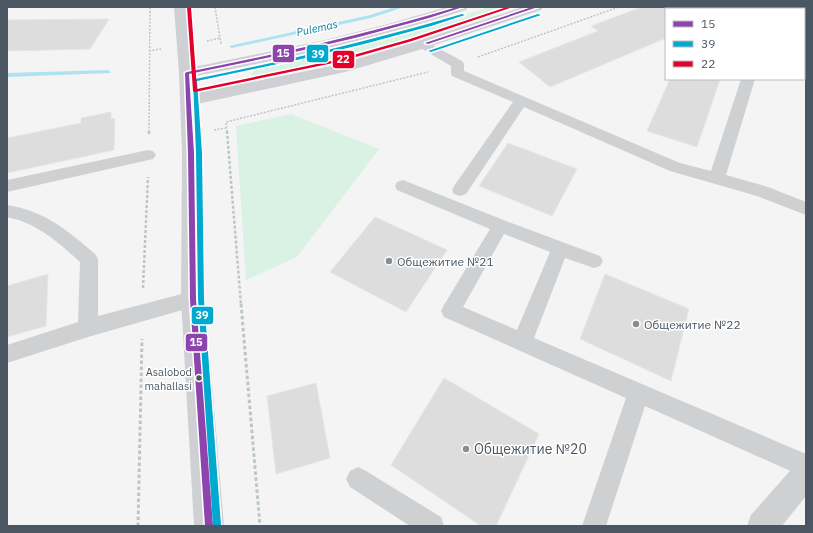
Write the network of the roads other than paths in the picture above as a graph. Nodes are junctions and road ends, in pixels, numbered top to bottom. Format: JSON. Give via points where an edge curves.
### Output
{"nodes":[{"id":1,"x":181,"y":7,"type":"edge"},
{"id":2,"x":461,"y":7,"type":"edge"},
{"id":3,"x":536,"y":7,"type":"edge"},
{"id":4,"x":423,"y":44,"type":"junction"},
{"id":5,"x":187,"y":73,"type":"junction"},
{"id":6,"x":748,"y":80,"type":"edge"},
{"id":7,"x":188,"y":100,"type":"junction"},
{"id":8,"x":521,"y":100,"type":"junction"},
{"id":9,"x":148,"y":155,"type":"road end"},
{"id":10,"x":717,"y":178,"type":"junction"},
{"id":11,"x":7,"y":186,"type":"edge"},
{"id":12,"x":403,"y":186,"type":"dead end"},
{"id":13,"x":460,"y":190,"type":"dead end"},
{"id":14,"x":806,"y":209,"type":"edge"},
{"id":15,"x":7,"y":211,"type":"edge"},
{"id":16,"x":500,"y":226,"type":"junction"},
{"id":17,"x":560,"y":248,"type":"junction"},
{"id":18,"x":594,"y":261,"type":"dead end"},
{"id":19,"x":193,"y":299,"type":"junction"},
{"id":20,"x":88,"y":328,"type":"junction"},
{"id":21,"x":522,"y":342,"type":"junction"},
{"id":22,"x":7,"y":354,"type":"edge"},
{"id":23,"x":638,"y":393,"type":"junction"},
{"id":24,"x":806,"y":466,"type":"edge"},
{"id":25,"x":806,"y":474,"type":"edge"},
{"id":26,"x":358,"y":479,"type":"dead end"},
{"id":27,"x":209,"y":526,"type":"edge"},
{"id":28,"x":432,"y":526,"type":"edge"},
{"id":29,"x":594,"y":526,"type":"edge"},
{"id":30,"x":762,"y":526,"type":"edge"}],
"edges":[{"from":1,"to":5,"type":"main road"},
{"from":2,"to":5,"type":"main road","via":[[308,49]]},
{"from":3,"to":4,"type":"main road"},
{"from":4,"to":7,"type":"main road","via":[[339,69]]},
{"from":4,"to":8,"type":"lane","via":[[458,64],[457,73]]},
{"from":5,"to":7,"type":"main road"},
{"from":6,"to":10,"type":"lane"},
{"from":7,"to":19,"type":"main road"},
{"from":8,"to":10,"type":"lane","via":[[675,166]]},
{"from":8,"to":13,"type":"lane"},
{"from":9,"to":11,"type":"lane"},
{"from":10,"to":14,"type":"lane","via":[[762,191]]},
{"from":12,"to":16,"type":"lane"},
{"from":15,"to":20,"type":"lane","via":[[19,212],[46,223],[89,259]]},
{"from":16,"to":17,"type":"lane"},
{"from":16,"to":21,"type":"lane","via":[[451,311]]},
{"from":17,"to":18,"type":"lane"},
{"from":17,"to":21,"type":"lane"},
{"from":19,"to":20,"type":"lane"},
{"from":19,"to":27,"type":"main road"},
{"from":20,"to":22,"type":"lane"},
{"from":21,"to":23,"type":"lane"},
{"from":23,"to":24,"type":"lane"},
{"from":23,"to":29,"type":"lane"},
{"from":25,"to":30,"type":"street"},
{"from":26,"to":28,"type":"lane"}]}
